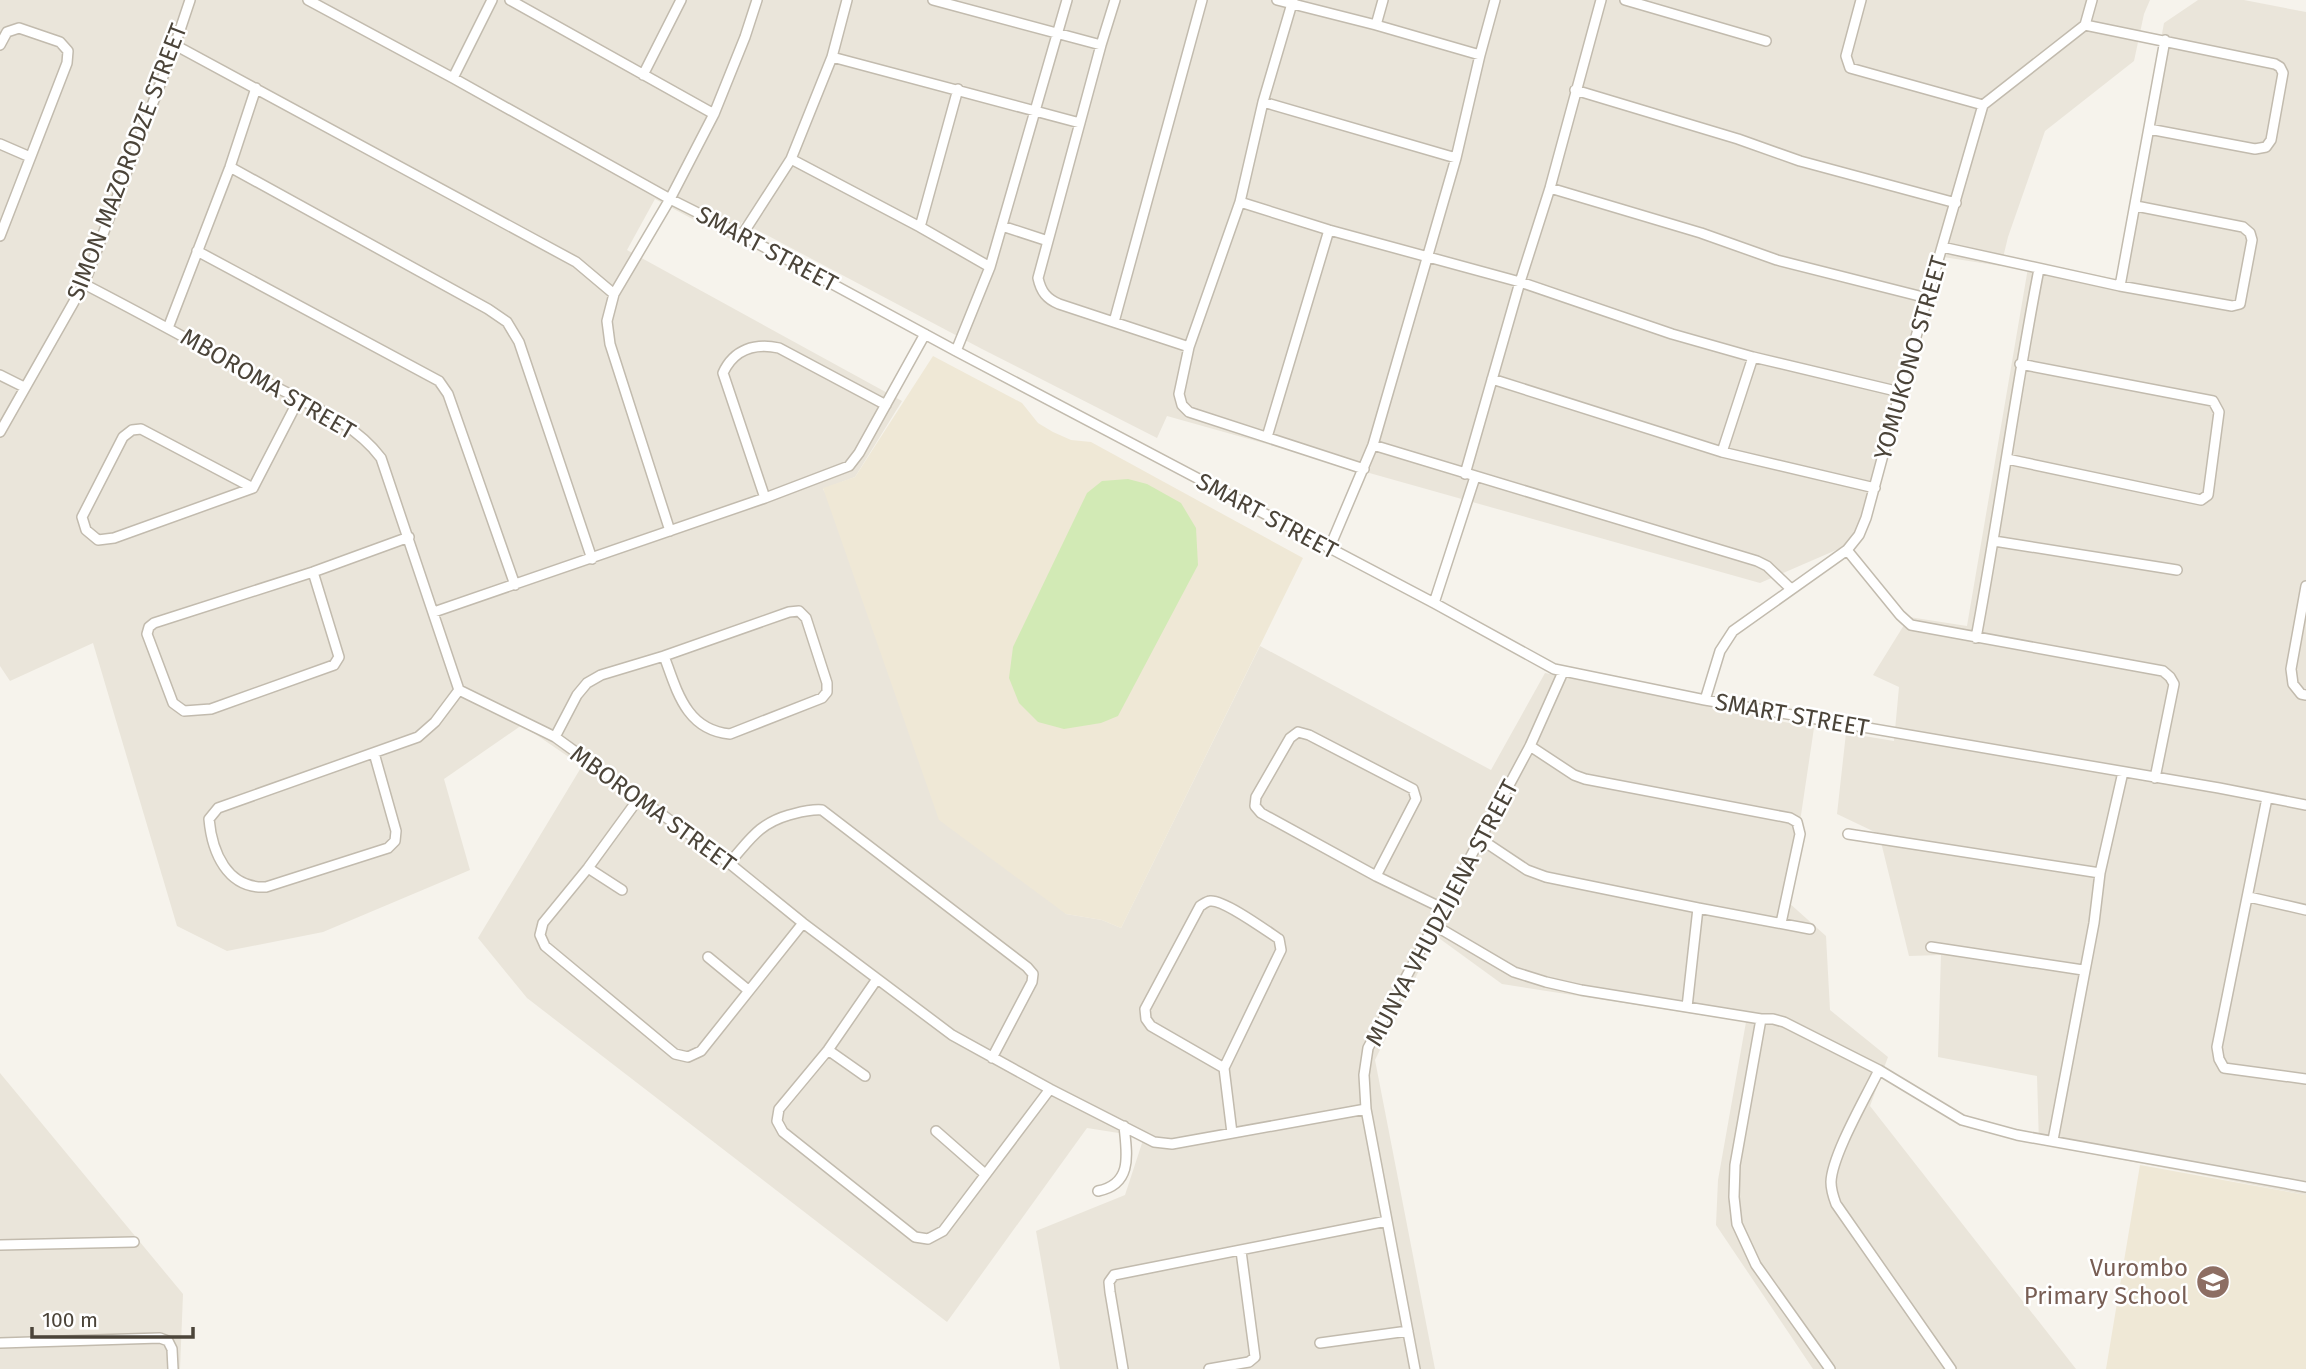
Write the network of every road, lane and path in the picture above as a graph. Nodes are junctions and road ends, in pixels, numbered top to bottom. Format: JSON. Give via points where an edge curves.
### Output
{"nodes":[{"id":1,"x":190,"y":0,"type":"edge"},
{"id":2,"x":308,"y":0,"type":"edge"},
{"id":3,"x":492,"y":0,"type":"edge"},
{"id":4,"x":510,"y":0,"type":"edge"},
{"id":5,"x":681,"y":0,"type":"edge"},
{"id":6,"x":757,"y":0,"type":"edge"},
{"id":7,"x":847,"y":0,"type":"edge"},
{"id":8,"x":933,"y":0,"type":"edge"},
{"id":9,"x":1067,"y":0,"type":"edge"},
{"id":10,"x":1115,"y":0,"type":"edge"},
{"id":11,"x":1202,"y":0,"type":"edge"},
{"id":12,"x":1277,"y":0,"type":"edge"},
{"id":13,"x":1383,"y":0,"type":"edge"},
{"id":14,"x":1495,"y":0,"type":"edge"},
{"id":15,"x":1601,"y":0,"type":"edge"},
{"id":16,"x":1625,"y":0,"type":"edge"},
{"id":17,"x":1861,"y":0,"type":"edge"},
{"id":18,"x":2092,"y":0,"type":"edge"},
{"id":19,"x":1292,"y":2,"type":"edge"},
{"id":20,"x":1376,"y":24,"type":"junction"},
{"id":21,"x":2085,"y":26,"type":"junction"},
{"id":22,"x":1058,"y":34,"type":"junction"},
{"id":23,"x":2165,"y":40,"type":"junction"},
{"id":24,"x":1766,"y":41,"type":"dead end"},
{"id":25,"x":0,"y":45,"type":"edge"},
{"id":26,"x":175,"y":45,"type":"junction"},
{"id":27,"x":1101,"y":45,"type":"junction"},
{"id":28,"x":1480,"y":55,"type":"junction"},
{"id":29,"x":832,"y":57,"type":"junction"},
{"id":30,"x":643,"y":75,"type":"junction"},
{"id":31,"x":453,"y":78,"type":"junction"},
{"id":32,"x":256,"y":88,"type":"junction"},
{"id":33,"x":958,"y":89,"type":"junction"},
{"id":34,"x":1575,"y":90,"type":"junction"},
{"id":35,"x":1262,"y":102,"type":"junction"},
{"id":36,"x":1983,"y":106,"type":"junction"},
{"id":37,"x":1035,"y":110,"type":"junction"},
{"id":38,"x":714,"y":114,"type":"junction"},
{"id":39,"x":1080,"y":123,"type":"junction"},
{"id":40,"x":2149,"y":129,"type":"junction"},
{"id":41,"x":0,"y":144,"type":"edge"},
{"id":42,"x":30,"y":157,"type":"junction"},
{"id":43,"x":1456,"y":158,"type":"junction"},
{"id":44,"x":791,"y":159,"type":"junction"},
{"id":45,"x":230,"y":167,"type":"junction"},
{"id":46,"x":1550,"y":188,"type":"junction"},
{"id":47,"x":670,"y":199,"type":"junction"},
{"id":48,"x":1240,"y":202,"type":"junction"},
{"id":49,"x":1956,"y":203,"type":"junction"},
{"id":50,"x":2136,"y":206,"type":"junction"},
{"id":51,"x":1002,"y":226,"type":"junction"},
{"id":52,"x":920,"y":227,"type":"junction"},
{"id":53,"x":1329,"y":230,"type":"junction"},
{"id":54,"x":742,"y":235,"type":"junction"},
{"id":55,"x":0,"y":236,"type":"edge"},
{"id":56,"x":1048,"y":241,"type":"junction"},
{"id":57,"x":1942,"y":247,"type":"junction"},
{"id":58,"x":197,"y":251,"type":"junction"},
{"id":59,"x":1426,"y":256,"type":"junction"},
{"id":60,"x":990,"y":267,"type":"junction"},
{"id":61,"x":2039,"y":269,"type":"junction"},
{"id":62,"x":1520,"y":282,"type":"junction"},
{"id":63,"x":84,"y":284,"type":"junction"},
{"id":64,"x":2120,"y":286,"type":"junction"},
{"id":65,"x":614,"y":294,"type":"junction"},
{"id":66,"x":1927,"y":298,"type":"junction"},
{"id":67,"x":1114,"y":322,"type":"junction"},
{"id":68,"x":168,"y":328,"type":"junction"},
{"id":69,"x":925,"y":334,"type":"junction"},
{"id":70,"x":1189,"y":347,"type":"junction"},
{"id":71,"x":956,"y":351,"type":"junction"},
{"id":72,"x":1753,"y":357,"type":"junction"},
{"id":73,"x":2020,"y":364,"type":"junction"},
{"id":74,"x":0,"y":375,"type":"edge"},
{"id":75,"x":1492,"y":379,"type":"junction"},
{"id":76,"x":24,"y":387,"type":"junction"},
{"id":77,"x":1900,"y":392,"type":"junction"},
{"id":78,"x":299,"y":399,"type":"junction"},
{"id":79,"x":886,"y":405,"type":"junction"},
{"id":80,"x":0,"y":432,"type":"edge"},
{"id":81,"x":1267,"y":437,"type":"junction"},
{"id":82,"x":1373,"y":445,"type":"junction"},
{"id":83,"x":1722,"y":452,"type":"junction"},
{"id":84,"x":2007,"y":459,"type":"junction"},
{"id":85,"x":1364,"y":469,"type":"junction"},
{"id":86,"x":1465,"y":474,"type":"junction"},
{"id":87,"x":1475,"y":477,"type":"junction"},
{"id":88,"x":254,"y":488,"type":"junction"},
{"id":89,"x":1875,"y":488,"type":"junction"},
{"id":90,"x":765,"y":498,"type":"junction"},
{"id":91,"x":670,"y":531,"type":"junction"},
{"id":92,"x":409,"y":537,"type":"junction"},
{"id":93,"x":1994,"y":541,"type":"junction"},
{"id":94,"x":1329,"y":549,"type":"junction"},
{"id":95,"x":1847,"y":551,"type":"junction"},
{"id":96,"x":592,"y":559,"type":"junction"},
{"id":97,"x":2177,"y":570,"type":"dead end"},
{"id":98,"x":313,"y":572,"type":"junction"},
{"id":99,"x":515,"y":585,"type":"junction"},
{"id":100,"x":2306,"y":586,"type":"edge"},
{"id":101,"x":1790,"y":588,"type":"junction"},
{"id":102,"x":1434,"y":603,"type":"junction"},
{"id":103,"x":434,"y":612,"type":"junction"},
{"id":104,"x":1976,"y":638,"type":"junction"},
{"id":105,"x":664,"y":656,"type":"junction"},
{"id":106,"x":1563,"y":672,"type":"junction"},
{"id":107,"x":460,"y":690,"type":"junction"},
{"id":108,"x":2306,"y":695,"type":"edge"},
{"id":109,"x":1705,"y":700,"type":"junction"},
{"id":110,"x":555,"y":737,"type":"junction"},
{"id":111,"x":1530,"y":746,"type":"junction"},
{"id":112,"x":374,"y":753,"type":"junction"},
{"id":113,"x":2123,"y":772,"type":"junction"},
{"id":114,"x":2155,"y":778,"type":"junction"},
{"id":115,"x":639,"y":798,"type":"junction"},
{"id":116,"x":2267,"y":798,"type":"junction"},
{"id":117,"x":2306,"y":805,"type":"edge"},
{"id":118,"x":1848,"y":834,"type":"dead end"},
{"id":119,"x":1479,"y":838,"type":"junction"},
{"id":120,"x":729,"y":863,"type":"junction"},
{"id":121,"x":588,"y":868,"type":"junction"},
{"id":122,"x":2100,"y":873,"type":"junction"},
{"id":123,"x":1376,"y":876,"type":"junction"},
{"id":124,"x":622,"y":890,"type":"dead end"},
{"id":125,"x":2249,"y":897,"type":"junction"},
{"id":126,"x":1442,"y":908,"type":"junction"},
{"id":127,"x":1698,"y":908,"type":"junction"},
{"id":128,"x":2306,"y":909,"type":"edge"},
{"id":129,"x":803,"y":923,"type":"junction"},
{"id":130,"x":1781,"y":923,"type":"junction"},
{"id":131,"x":1434,"y":925,"type":"junction"},
{"id":132,"x":1810,"y":929,"type":"dead end"},
{"id":133,"x":1931,"y":947,"type":"dead end"},
{"id":134,"x":708,"y":957,"type":"dead end"},
{"id":135,"x":2084,"y":970,"type":"junction"},
{"id":136,"x":877,"y":979,"type":"junction"},
{"id":137,"x":748,"y":990,"type":"junction"},
{"id":138,"x":1686,"y":1007,"type":"junction"},
{"id":139,"x":1761,"y":1019,"type":"junction"},
{"id":140,"x":828,"y":1050,"type":"junction"},
{"id":141,"x":992,"y":1058,"type":"junction"},
{"id":142,"x":1224,"y":1068,"type":"junction"},
{"id":143,"x":1879,"y":1070,"type":"junction"},
{"id":144,"x":865,"y":1076,"type":"dead end"},
{"id":145,"x":2306,"y":1079,"type":"edge"},
{"id":146,"x":1050,"y":1089,"type":"junction"},
{"id":147,"x":1366,"y":1109,"type":"junction"},
{"id":148,"x":1124,"y":1126,"type":"junction"},
{"id":149,"x":936,"y":1131,"type":"dead end"},
{"id":150,"x":1232,"y":1133,"type":"junction"},
{"id":151,"x":2053,"y":1140,"type":"junction"},
{"id":152,"x":985,"y":1174,"type":"junction"},
{"id":153,"x":2306,"y":1187,"type":"edge"},
{"id":154,"x":1098,"y":1191,"type":"dead end"},
{"id":155,"x":1387,"y":1221,"type":"junction"},
{"id":156,"x":134,"y":1242,"type":"dead end"},
{"id":157,"x":0,"y":1245,"type":"edge"},
{"id":158,"x":1241,"y":1251,"type":"junction"},
{"id":159,"x":1408,"y":1331,"type":"junction"},
{"id":160,"x":0,"y":1343,"type":"edge"},
{"id":161,"x":1320,"y":1343,"type":"dead end"},
{"id":162,"x":173,"y":1369,"type":"edge"},
{"id":163,"x":1123,"y":1369,"type":"edge"},
{"id":164,"x":1209,"y":1369,"type":"edge"},
{"id":165,"x":1415,"y":1369,"type":"edge"},
{"id":166,"x":1829,"y":1369,"type":"edge"},
{"id":167,"x":1951,"y":1369,"type":"edge"}],
"edges":[{"from":1,"to":26,"type":"street","name":"SIMON MAZORODZE STREET"},
{"from":2,"to":31,"type":"street","name":"SMART STREET"},
{"from":3,"to":31,"type":"street"},
{"from":4,"to":30,"type":"street"},
{"from":5,"to":30,"type":"street"},
{"from":6,"to":38,"type":"street"},
{"from":7,"to":29,"type":"street"},
{"from":8,"to":22,"type":"street"},
{"from":9,"to":22,"type":"street"},
{"from":10,"to":27,"type":"street"},
{"from":11,"to":67,"type":"street"},
{"from":12,"to":19,"type":"street"},
{"from":13,"to":20,"type":"street"},
{"from":14,"to":28,"type":"street"},
{"from":15,"to":34,"type":"street"},
{"from":16,"to":24,"type":"street"},
{"from":17,"to":36,"type":"street","via":[[1846,56],[1850,68]]},
{"from":18,"to":21,"type":"street"},
{"from":19,"to":20,"type":"street"},
{"from":19,"to":35,"type":"street"},
{"from":20,"to":28,"type":"street"},
{"from":21,"to":23,"type":"street"},
{"from":21,"to":36,"type":"street"},
{"from":22,"to":27,"type":"street"},
{"from":22,"to":37,"type":"street"},
{"from":23,"to":40,"type":"street"},
{"from":23,"to":40,"type":"street","via":[[2280,67],[2283,73],[2271,140],[2266,147],[2255,149]]},
{"from":25,"to":42,"type":"street","via":[[7,32],[19,28],[60,42],[68,51]]},
{"from":26,"to":32,"type":"street"},
{"from":26,"to":63,"type":"street","name":"SIMON MAZORODZE STREET"},
{"from":27,"to":39,"type":"street"},
{"from":28,"to":43,"type":"street"},
{"from":29,"to":33,"type":"street"},
{"from":29,"to":44,"type":"street"},
{"from":30,"to":38,"type":"street"},
{"from":31,"to":47,"type":"street","name":"SMART STREET"},
{"from":32,"to":45,"type":"street"},
{"from":32,"to":65,"type":"street","via":[[576,262]]},
{"from":33,"to":37,"type":"street"},
{"from":33,"to":52,"type":"street"},
{"from":34,"to":46,"type":"street"},
{"from":34,"to":49,"type":"street","via":[[1800,161]]},
{"from":35,"to":43,"type":"street"},
{"from":35,"to":48,"type":"street"},
{"from":36,"to":49,"type":"street","name":"YOMUKONO STREET"},
{"from":37,"to":39,"type":"street"},
{"from":37,"to":51,"type":"street"},
{"from":38,"to":47,"type":"street"},
{"from":39,"to":56,"type":"street"},
{"from":40,"to":50,"type":"street"},
{"from":41,"to":42,"type":"street"},
{"from":42,"to":55,"type":"street"},
{"from":43,"to":59,"type":"street"},
{"from":44,"to":52,"type":"street"},
{"from":44,"to":54,"type":"street"},
{"from":45,"to":58,"type":"street"},
{"from":45,"to":96,"type":"street","via":[[507,322],[519,342]]},
{"from":46,"to":62,"type":"street"},
{"from":46,"to":66,"type":"street","via":[[1777,260]]},
{"from":47,"to":54,"type":"street","name":"SMART STREET"},
{"from":47,"to":65,"type":"street"},
{"from":48,"to":53,"type":"street"},
{"from":48,"to":70,"type":"street"},
{"from":49,"to":57,"type":"street","name":"YOMUKONO STREET"},
{"from":50,"to":64,"type":"street"},
{"from":50,"to":64,"type":"street","via":[[2243,227],[2252,240],[2242,296],[2240,304],[2232,306]]},
{"from":51,"to":56,"type":"street"},
{"from":51,"to":60,"type":"street"},
{"from":52,"to":60,"type":"street"},
{"from":53,"to":59,"type":"street"},
{"from":53,"to":81,"type":"street"},
{"from":54,"to":69,"type":"street","name":"SMART STREET"},
{"from":56,"to":67,"type":"street","via":[[1038,278],[1043,293],[1059,304]]},
{"from":57,"to":61,"type":"street"},
{"from":57,"to":66,"type":"street","name":"YOMUKONO STREET"},
{"from":58,"to":68,"type":"street"},
{"from":58,"to":99,"type":"street","via":[[439,381],[448,394]]},
{"from":59,"to":62,"type":"street"},
{"from":59,"to":82,"type":"street"},
{"from":60,"to":71,"type":"street"},
{"from":61,"to":64,"type":"street"},
{"from":61,"to":73,"type":"street"},
{"from":62,"to":72,"type":"street"},
{"from":62,"to":75,"type":"street"},
{"from":63,"to":68,"type":"street","name":"MBOROMA STREET"},
{"from":63,"to":76,"type":"street","name":"SIMON MAZORODZE STREET"},
{"from":65,"to":91,"type":"street","via":[[607,321],[610,344]]},
{"from":66,"to":77,"type":"street","name":"YOMUKONO STREET"},
{"from":67,"to":70,"type":"street"},
{"from":68,"to":78,"type":"street","name":"MBOROMA STREET"},
{"from":69,"to":71,"type":"street","name":"SMART STREET"},
{"from":69,"to":79,"type":"street"},
{"from":70,"to":81,"type":"street","via":[[1179,394],[1182,405],[1189,412]]},
{"from":71,"to":94,"type":"street","name":"SMART STREET"},
{"from":72,"to":77,"type":"street"},
{"from":72,"to":83,"type":"street"},
{"from":73,"to":84,"type":"street"},
{"from":73,"to":84,"type":"street","via":[[2213,401],[2219,412],[2208,495],[2201,500]]},
{"from":74,"to":76,"type":"street"},
{"from":75,"to":83,"type":"street"},
{"from":75,"to":86,"type":"street"},
{"from":76,"to":80,"type":"street","name":"SIMON MAZORODZE STREET"},
{"from":77,"to":89,"type":"street","name":"YOMUKONO STREET"},
{"from":78,"to":88,"type":"street"},
{"from":78,"to":92,"type":"street","name":"MBOROMA STREET","via":[[370,443],[381,458]]},
{"from":79,"to":90,"type":"street","via":[[849,466]]},
{"from":79,"to":90,"type":"street","via":[[779,348],[762,345],[729,361],[723,373]]},
{"from":81,"to":85,"type":"street"},
{"from":82,"to":85,"type":"street"},
{"from":82,"to":86,"type":"street"},
{"from":83,"to":89,"type":"street"},
{"from":84,"to":93,"type":"street"},
{"from":85,"to":94,"type":"street"},
{"from":86,"to":87,"type":"street"},
{"from":87,"to":101,"type":"street","via":[[1757,561]]},
{"from":87,"to":102,"type":"street"},
{"from":88,"to":88,"type":"street","via":[[141,429],[132,430],[123,437],[82,517],[86,530],[98,540],[114,538]]},
{"from":89,"to":95,"type":"street","name":"YOMUKONO STREET","via":[[1859,535]]},
{"from":90,"to":91,"type":"street"},
{"from":91,"to":96,"type":"street"},
{"from":92,"to":98,"type":"street"},
{"from":92,"to":103,"type":"street","name":"MBOROMA STREET"},
{"from":93,"to":97,"type":"street"},
{"from":93,"to":104,"type":"street"},
{"from":94,"to":102,"type":"street","name":"SMART STREET"},
{"from":95,"to":101,"type":"street","name":"YOMUKONO STREET"},
{"from":95,"to":104,"type":"street","via":[[1911,625]]},
{"from":96,"to":99,"type":"street"},
{"from":98,"to":98,"type":"street","via":[[149,626],[147,634],[173,703],[184,711],[211,709],[334,665],[339,657]]},
{"from":99,"to":103,"type":"street"},
{"from":100,"to":108,"type":"street","via":[[2291,669],[2293,684]]},
{"from":101,"to":109,"type":"street","name":"YOMUKONO STREET","via":[[1727,638]]},
{"from":102,"to":106,"type":"street","name":"SMART STREET"},
{"from":103,"to":107,"type":"street","name":"MBOROMA STREET"},
{"from":104,"to":114,"type":"street","via":[[2162,671],[2170,677],[2174,684]]},
{"from":105,"to":105,"type":"street","via":[[799,611],[806,618],[827,692],[822,698],[730,734],[715,733],[683,705]]},
{"from":105,"to":110,"type":"street","via":[[587,682]]},
{"from":106,"to":109,"type":"street","name":"SMART STREET"},
{"from":106,"to":111,"type":"street","name":"MUNYA VHUDZIJENA STREET"},
{"from":107,"to":110,"type":"street","name":"MBOROMA STREET"},
{"from":107,"to":112,"type":"street","via":[[427,731]]},
{"from":109,"to":113,"type":"street","name":"SMART STREET"},
{"from":110,"to":115,"type":"street","name":"MBOROMA STREET"},
{"from":111,"to":119,"type":"street","name":"MUNYA VHUDZIJENA STREET"},
{"from":111,"to":130,"type":"street","via":[[1584,779],[1797,822],[1800,834]]},
{"from":112,"to":112,"type":"street","via":[[218,808],[209,819],[222,866],[231,877],[254,888],[266,887],[388,848],[396,831]]},
{"from":113,"to":114,"type":"street","name":"SMART STREET"},
{"from":113,"to":122,"type":"street"},
{"from":114,"to":116,"type":"street","name":"SMART STREET"},
{"from":115,"to":120,"type":"street","name":"MBOROMA STREET"},
{"from":115,"to":121,"type":"street"},
{"from":116,"to":117,"type":"street","name":"SMART STREET"},
{"from":116,"to":125,"type":"street"},
{"from":118,"to":122,"type":"street"},
{"from":119,"to":126,"type":"street","name":"MUNYA VHUDZIJENA STREET"},
{"from":119,"to":127,"type":"street","via":[[1527,870],[1546,877]]},
{"from":120,"to":129,"type":"street","name":"MBOROMA STREET"},
{"from":120,"to":141,"type":"street","via":[[771,820],[822,810],[1033,974]]},
{"from":121,"to":124,"type":"street"},
{"from":121,"to":137,"type":"street","via":[[543,923],[540,935],[545,946],[675,1054],[688,1057],[701,1051]]},
{"from":122,"to":135,"type":"street"},
{"from":123,"to":123,"type":"street","via":[[1255,806],[1290,738],[1298,732],[1413,789],[1416,799]]},
{"from":123,"to":126,"type":"street"},
{"from":125,"to":128,"type":"street"},
{"from":125,"to":145,"type":"street","via":[[2217,1047],[2219,1059],[2224,1068]]},
{"from":126,"to":131,"type":"street","name":"MUNYA VHUDZIJENA STREET"},
{"from":127,"to":130,"type":"street"},
{"from":127,"to":138,"type":"street"},
{"from":129,"to":136,"type":"street","name":"MBOROMA STREET"},
{"from":129,"to":137,"type":"street"},
{"from":130,"to":132,"type":"street"},
{"from":131,"to":138,"type":"street","via":[[1514,972]]},
{"from":131,"to":147,"type":"street","name":"MUNYA VHUDZIJENA STREET","via":[[1368,1048]]},
{"from":133,"to":135,"type":"street"},
{"from":134,"to":137,"type":"street"},
{"from":135,"to":151,"type":"street"},
{"from":136,"to":140,"type":"street"},
{"from":136,"to":141,"type":"street","name":"MBOROMA STREET","via":[[952,1035]]},
{"from":138,"to":139,"type":"street"},
{"from":139,"to":143,"type":"street","via":[[1784,1022]]},
{"from":139,"to":166,"type":"street","via":[[1735,1165],[1737,1224],[1756,1265]]},
{"from":140,"to":144,"type":"street"},
{"from":140,"to":152,"type":"street","via":[[779,1109],[777,1121],[783,1132],[884,1213],[915,1237],[928,1239],[943,1231]]},
{"from":141,"to":146,"type":"street","name":"MBOROMA STREET"},
{"from":142,"to":142,"type":"street","via":[[1281,950],[1279,939],[1219,902],[1209,901],[1200,906],[1145,1009],[1151,1026]]},
{"from":142,"to":150,"type":"street"},
{"from":143,"to":151,"type":"street","via":[[1957,1118]]},
{"from":143,"to":167,"type":"street","via":[[1844,1142],[1831,1179],[1832,1192]]},
{"from":146,"to":148,"type":"street","name":"MBOROMA STREET"},
{"from":146,"to":152,"type":"street"},
{"from":147,"to":150,"type":"street","name":"MBOROMA STREET"},
{"from":147,"to":155,"type":"street","name":"MUNYA VHUDZIJENA STREET"},
{"from":148,"to":150,"type":"street","name":"MBOROMA STREET","via":[[1154,1142],[1172,1144]]},
{"from":148,"to":154,"type":"street","via":[[1127,1156],[1122,1177],[1112,1189]]},
{"from":149,"to":152,"type":"street"},
{"from":151,"to":153,"type":"street"},
{"from":155,"to":158,"type":"street"},
{"from":155,"to":159,"type":"street","name":"MUNYA VHUDZIJENA STREET"},
{"from":156,"to":157,"type":"street"},
{"from":158,"to":163,"type":"street","via":[[1114,1275],[1110,1292]]},
{"from":158,"to":164,"type":"street","via":[[1255,1357]]},
{"from":159,"to":161,"type":"street"},
{"from":159,"to":165,"type":"street","name":"MUNYA VHUDZIJENA STREET"},
{"from":160,"to":162,"type":"street","via":[[160,1338],[172,1349]]}]}
